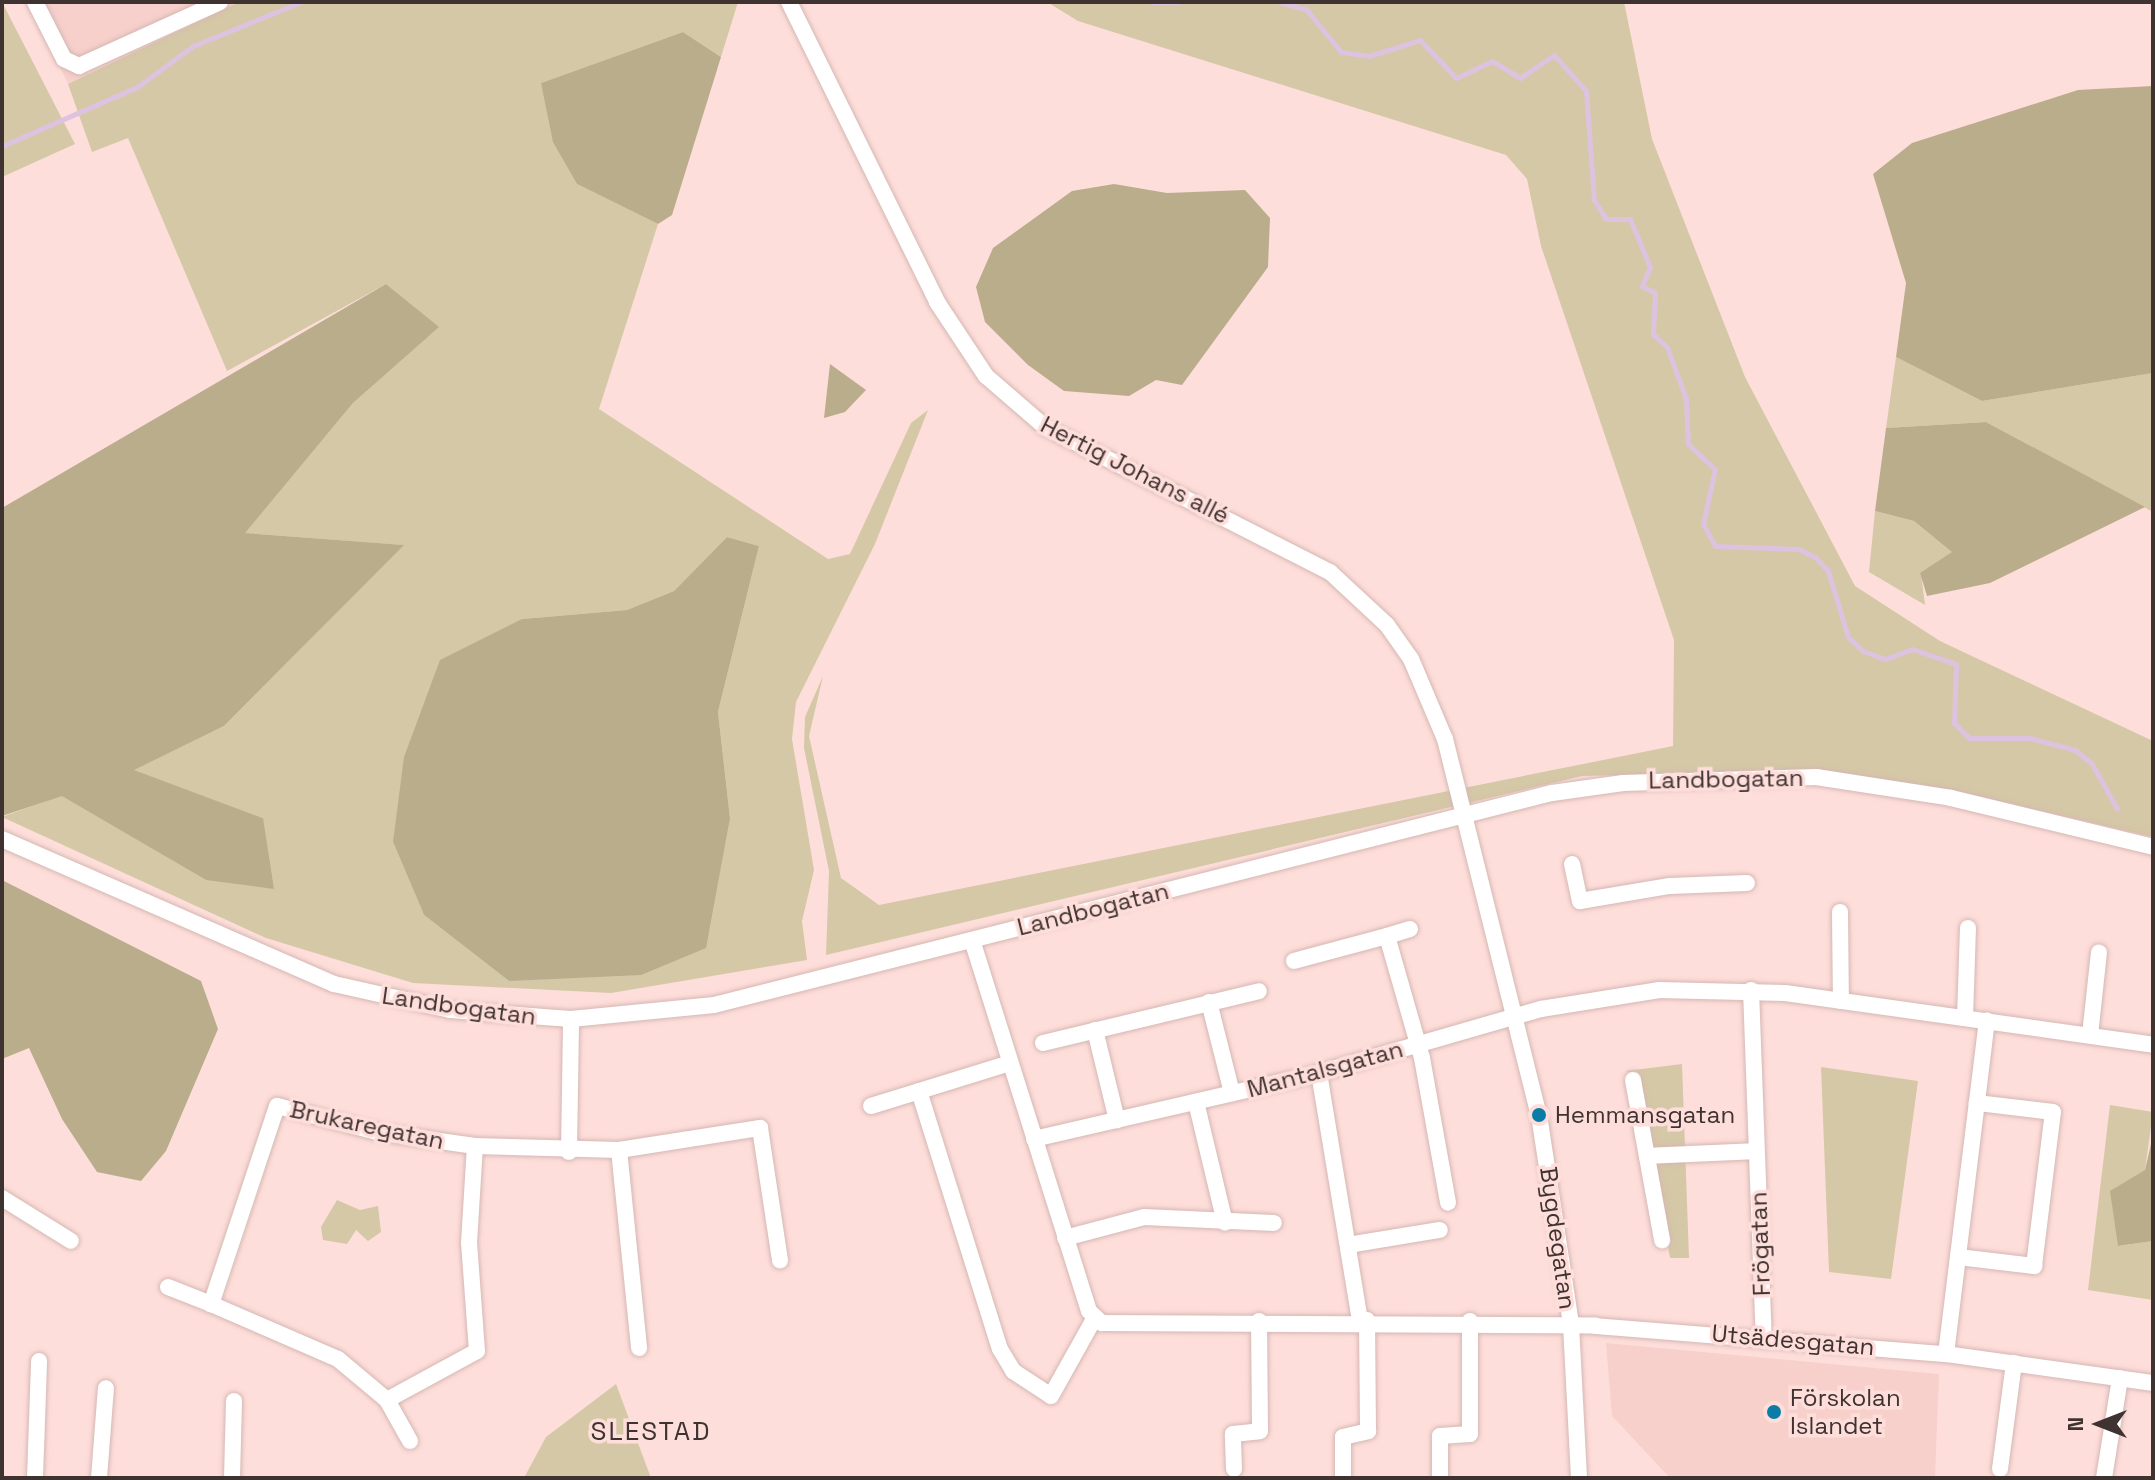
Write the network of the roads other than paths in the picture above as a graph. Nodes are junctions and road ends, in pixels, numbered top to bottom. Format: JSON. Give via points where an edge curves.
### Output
{"nodes":[{"id":1,"x":35,"y":2,"type":"edge"},
{"id":2,"x":220,"y":2,"type":"edge"},
{"id":3,"x":789,"y":2,"type":"edge"},
{"id":4,"x":1465,"y":815,"type":"junction"},
{"id":5,"x":2,"y":839,"type":"edge"},
{"id":6,"x":2,"y":847,"type":"edge"},
{"id":7,"x":2153,"y":847,"type":"edge"},
{"id":8,"x":1572,"y":864,"type":"dead end"},
{"id":9,"x":51,"y":865,"type":"junction"},
{"id":10,"x":1747,"y":883,"type":"dead end"},
{"id":11,"x":1840,"y":912,"type":"dead end"},
{"id":12,"x":1968,"y":928,"type":"dead end"},
{"id":13,"x":1410,"y":929,"type":"dead end"},
{"id":14,"x":1387,"y":936,"type":"junction"},
{"id":15,"x":972,"y":940,"type":"junction"},
{"id":16,"x":2099,"y":952,"type":"dead end"},
{"id":17,"x":1294,"y":961,"type":"dead end"},
{"id":18,"x":1751,"y":990,"type":"junction"},
{"id":19,"x":1259,"y":991,"type":"dead end"},
{"id":20,"x":1841,"y":1001,"type":"junction"},
{"id":21,"x":1209,"y":1002,"type":"junction"},
{"id":22,"x":1516,"y":1015,"type":"junction"},
{"id":23,"x":1965,"y":1018,"type":"junction"},
{"id":24,"x":571,"y":1019,"type":"junction"},
{"id":25,"x":1987,"y":1021,"type":"junction"},
{"id":26,"x":1095,"y":1030,"type":"junction"},
{"id":27,"x":2090,"y":1035,"type":"junction"},
{"id":28,"x":1043,"y":1043,"type":"dead end"},
{"id":29,"x":1418,"y":1045,"type":"junction"},
{"id":30,"x":2153,"y":1045,"type":"edge"},
{"id":31,"x":1010,"y":1063,"type":"junction"},
{"id":32,"x":1319,"y":1073,"type":"junction"},
{"id":33,"x":1633,"y":1080,"type":"dead end"},
{"id":34,"x":919,"y":1091,"type":"junction"},
{"id":35,"x":1232,"y":1093,"type":"junction"},
{"id":36,"x":1196,"y":1102,"type":"junction"},
{"id":37,"x":1977,"y":1103,"type":"junction"},
{"id":38,"x":871,"y":1106,"type":"dead end"},
{"id":39,"x":1117,"y":1120,"type":"junction"},
{"id":40,"x":1034,"y":1139,"type":"junction"},
{"id":41,"x":475,"y":1146,"type":"junction"},
{"id":42,"x":619,"y":1150,"type":"junction"},
{"id":43,"x":1756,"y":1151,"type":"junction"},
{"id":44,"x":569,"y":1152,"type":"junction"},
{"id":45,"x":1647,"y":1156,"type":"junction"},
{"id":46,"x":2,"y":1198,"type":"edge"},
{"id":47,"x":1448,"y":1203,"type":"dead end"},
{"id":48,"x":1225,"y":1223,"type":"junction"},
{"id":49,"x":1274,"y":1223,"type":"dead end"},
{"id":50,"x":1440,"y":1230,"type":"dead end"},
{"id":51,"x":1065,"y":1238,"type":"junction"},
{"id":52,"x":1662,"y":1240,"type":"dead end"},
{"id":53,"x":71,"y":1241,"type":"dead end"},
{"id":54,"x":1348,"y":1245,"type":"junction"},
{"id":55,"x":1958,"y":1257,"type":"junction"},
{"id":56,"x":780,"y":1260,"type":"dead end"},
{"id":57,"x":168,"y":1287,"type":"dead end"},
{"id":58,"x":211,"y":1304,"type":"junction"},
{"id":59,"x":1094,"y":1319,"type":"junction"},
{"id":60,"x":1363,"y":1320,"type":"junction"},
{"id":61,"x":1259,"y":1321,"type":"junction"},
{"id":62,"x":1470,"y":1321,"type":"junction"},
{"id":63,"x":1571,"y":1325,"type":"junction"},
{"id":64,"x":1764,"y":1337,"type":"junction"},
{"id":65,"x":639,"y":1348,"type":"dead end"},
{"id":66,"x":1946,"y":1354,"type":"junction"},
{"id":67,"x":39,"y":1361,"type":"dead end"},
{"id":68,"x":2014,"y":1363,"type":"junction"},
{"id":69,"x":2120,"y":1378,"type":"junction"},
{"id":70,"x":2153,"y":1383,"type":"edge"},
{"id":71,"x":106,"y":1388,"type":"dead end"},
{"id":72,"x":387,"y":1400,"type":"junction"},
{"id":73,"x":234,"y":1401,"type":"dead end"},
{"id":74,"x":410,"y":1441,"type":"dead end"},
{"id":75,"x":1234,"y":1469,"type":"dead end"},
{"id":76,"x":2000,"y":1469,"type":"dead end"},
{"id":77,"x":1343,"y":1477,"type":"edge"},
{"id":78,"x":35,"y":1478,"type":"edge"},
{"id":79,"x":99,"y":1478,"type":"edge"},
{"id":80,"x":232,"y":1478,"type":"edge"},
{"id":81,"x":1440,"y":1478,"type":"edge"},
{"id":82,"x":1579,"y":1478,"type":"edge"},
{"id":83,"x":2104,"y":1478,"type":"edge"}],
"edges":[{"from":1,"to":2,"type":"street","via":[[64,59],[79,66]]},
{"from":3,"to":4,"type":"street","name":"Hertig Johans allé","via":[[937,302],[986,376],[1045,427],[1297,551],[1360,596],[1411,659],[1430,699]]},
{"from":4,"to":7,"type":"street","name":"Landbogatan","via":[[1552,793],[1745,774],[1951,798]]},
{"from":4,"to":15,"type":"street","name":"Landbogatan"},
{"from":4,"to":22,"type":"street","name":"Bygdegatan"},
{"from":5,"to":9,"type":"street","name":"Landbogatan"},
{"from":6,"to":9,"type":"street","name":"Landbogatan"},
{"from":8,"to":10,"type":"street","via":[[1580,901]]},
{"from":9,"to":24,"type":"street","name":"Landbogatan","via":[[334,984],[450,1010]]},
{"from":11,"to":20,"type":"street"},
{"from":12,"to":23,"type":"street"},
{"from":13,"to":14,"type":"street"},
{"from":14,"to":17,"type":"street"},
{"from":14,"to":29,"type":"street","name":"Mantalsgatan"},
{"from":15,"to":24,"type":"street","name":"Landbogatan","via":[[714,1005]]},
{"from":15,"to":31,"type":"street"},
{"from":16,"to":27,"type":"street"},
{"from":18,"to":20,"type":"street","name":"Mantalsgatan"},
{"from":18,"to":22,"type":"street","name":"Mantalsgatan","via":[[1659,990]]},
{"from":18,"to":43,"type":"street","name":"Frögatan"},
{"from":19,"to":21,"type":"street"},
{"from":20,"to":23,"type":"street","name":"Mantalsgatan"},
{"from":21,"to":26,"type":"street"},
{"from":21,"to":35,"type":"street","name":"Mantalsgatan"},
{"from":22,"to":29,"type":"street","name":"Mantalsgatan"},
{"from":22,"to":63,"type":"street","name":"Bygdegatan","via":[[1551,1180]]},
{"from":23,"to":25,"type":"street","name":"Mantalsgatan"},
{"from":24,"to":44,"type":"street"},
{"from":25,"to":27,"type":"street","name":"Mantalsgatan"},
{"from":25,"to":37,"type":"street"},
{"from":26,"to":28,"type":"street"},
{"from":26,"to":39,"type":"street"},
{"from":27,"to":30,"type":"street","name":"Mantalsgatan"},
{"from":29,"to":32,"type":"street","name":"Mantalsgatan"},
{"from":29,"to":47,"type":"street","name":"Mantalsgatan"},
{"from":31,"to":34,"type":"street"},
{"from":31,"to":40,"type":"street"},
{"from":32,"to":35,"type":"street","name":"Mantalsgatan"},
{"from":32,"to":54,"type":"street"},
{"from":33,"to":45,"type":"street"},
{"from":34,"to":38,"type":"street"},
{"from":34,"to":59,"type":"street","via":[[1000,1349],[1028,1385],[1056,1399]]},
{"from":35,"to":36,"type":"street","name":"Mantalsgatan"},
{"from":36,"to":39,"type":"street","name":"Mantalsgatan"},
{"from":36,"to":48,"type":"street"},
{"from":37,"to":55,"type":"street"},
{"from":37,"to":55,"type":"street","via":[[2053,1112],[2034,1266]]},
{"from":39,"to":40,"type":"street","name":"Mantalsgatan"},
{"from":40,"to":51,"type":"street"},
{"from":41,"to":44,"type":"street","name":"Brukaregatan"},
{"from":41,"to":58,"type":"street","name":"Brukaregatan","via":[[377,1132],[277,1106]]},
{"from":41,"to":72,"type":"street","name":"Brukaregatan","via":[[469,1243],[477,1351]]},
{"from":42,"to":44,"type":"street","name":"Brukaregatan"},
{"from":42,"to":56,"type":"street","name":"Brukaregatan","via":[[766,1127]]},
{"from":42,"to":65,"type":"street"},
{"from":43,"to":45,"type":"street"},
{"from":43,"to":64,"type":"street","name":"Frögatan"},
{"from":45,"to":52,"type":"street"},
{"from":46,"to":53,"type":"street"},
{"from":48,"to":49,"type":"street"},
{"from":48,"to":51,"type":"street","via":[[1144,1217]]},
{"from":50,"to":54,"type":"street"},
{"from":51,"to":59,"type":"street"},
{"from":54,"to":60,"type":"street"},
{"from":55,"to":66,"type":"street"},
{"from":57,"to":58,"type":"street"},
{"from":58,"to":72,"type":"street","via":[[338,1359]]},
{"from":59,"to":61,"type":"street"},
{"from":60,"to":61,"type":"street"},
{"from":60,"to":62,"type":"street"},
{"from":60,"to":77,"type":"street","via":[[1368,1431],[1343,1437]]},
{"from":61,"to":75,"type":"street","via":[[1260,1431],[1233,1434]]},
{"from":62,"to":63,"type":"street"},
{"from":62,"to":81,"type":"street","via":[[1470,1434],[1440,1436]]},
{"from":63,"to":64,"type":"street","name":"Utsädesgatan"},
{"from":63,"to":82,"type":"street","name":"Bygdegatan"},
{"from":64,"to":66,"type":"street","name":"Utsädesgatan"},
{"from":66,"to":68,"type":"street","name":"Utsädesgatan"},
{"from":67,"to":78,"type":"street"},
{"from":68,"to":69,"type":"street","name":"Utsädesgatan"},
{"from":68,"to":76,"type":"street"},
{"from":69,"to":70,"type":"street","name":"Utsädesgatan"},
{"from":69,"to":83,"type":"street"},
{"from":71,"to":79,"type":"street"},
{"from":72,"to":74,"type":"street"},
{"from":73,"to":80,"type":"street"}]}
